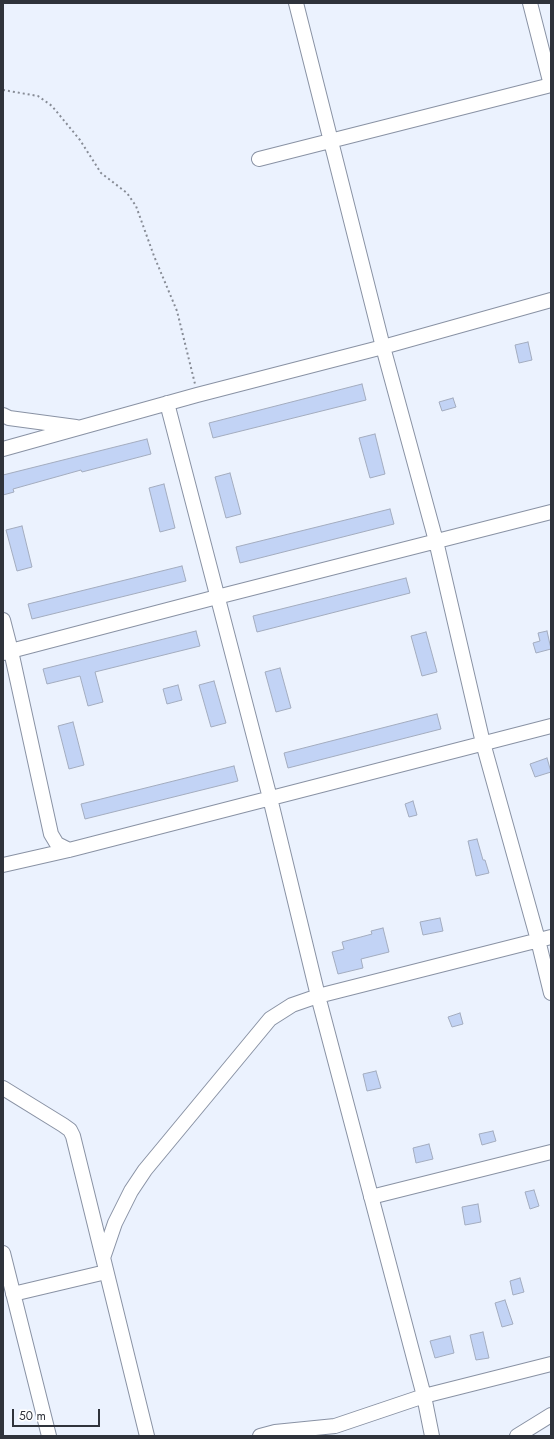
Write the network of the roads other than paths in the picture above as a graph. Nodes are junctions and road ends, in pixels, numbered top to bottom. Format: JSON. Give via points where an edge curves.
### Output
{"nodes":[{"id":1,"x":296,"y":3,"type":"edge"},
{"id":2,"x":530,"y":3,"type":"edge"},
{"id":3,"x":331,"y":141,"type":"junction"},
{"id":4,"x":259,"y":159,"type":"dead end"},
{"id":5,"x":551,"y":300,"type":"edge"},
{"id":6,"x":383,"y":347,"type":"junction"},
{"id":7,"x":167,"y":403,"type":"junction"},
{"id":8,"x":3,"y":415,"type":"edge"},
{"id":9,"x":82,"y":428,"type":"junction"},
{"id":10,"x":3,"y":449,"type":"edge"},
{"id":11,"x":551,"y":512,"type":"edge"},
{"id":12,"x":436,"y":541,"type":"junction"},
{"id":13,"x":217,"y":597,"type":"junction"},
{"id":14,"x":3,"y":620,"type":"edge"},
{"id":15,"x":7,"y":652,"type":"edge"},
{"id":16,"x":551,"y":726,"type":"edge"},
{"id":17,"x":483,"y":743,"type":"junction"},
{"id":18,"x":270,"y":798,"type":"junction"},
{"id":19,"x":69,"y":850,"type":"junction"},
{"id":20,"x":3,"y":865,"type":"edge"},
{"id":21,"x":544,"y":938,"type":"edge"},
{"id":22,"x":551,"y":993,"type":"edge"},
{"id":23,"x":318,"y":996,"type":"junction"},
{"id":24,"x":3,"y":1088,"type":"edge"},
{"id":25,"x":551,"y":1152,"type":"edge"},
{"id":26,"x":371,"y":1197,"type":"junction"},
{"id":27,"x":3,"y":1253,"type":"edge"},
{"id":28,"x":103,"y":1258,"type":"junction"},
{"id":29,"x":106,"y":1272,"type":"junction"},
{"id":30,"x":14,"y":1294,"type":"junction"},
{"id":31,"x":551,"y":1364,"type":"edge"},
{"id":32,"x":424,"y":1396,"type":"junction"},
{"id":33,"x":551,"y":1415,"type":"edge"},
{"id":34,"x":50,"y":1436,"type":"edge"},
{"id":35,"x":147,"y":1436,"type":"edge"},
{"id":36,"x":260,"y":1436,"type":"edge"},
{"id":37,"x":432,"y":1436,"type":"edge"},
{"id":38,"x":517,"y":1436,"type":"edge"}],
"edges":[{"from":1,"to":3,"type":"street"},
{"from":2,"to":3,"type":"street","via":[[551,85]]},
{"from":3,"to":4,"type":"street"},
{"from":3,"to":6,"type":"street"},
{"from":5,"to":6,"type":"street"},
{"from":6,"to":7,"type":"street"},
{"from":6,"to":12,"type":"street"},
{"from":7,"to":9,"type":"street"},
{"from":7,"to":13,"type":"street"},
{"from":8,"to":9,"type":"street"},
{"from":9,"to":10,"type":"street"},
{"from":11,"to":12,"type":"street"},
{"from":12,"to":13,"type":"street"},
{"from":12,"to":17,"type":"street"},
{"from":13,"to":15,"type":"street"},
{"from":13,"to":18,"type":"street"},
{"from":14,"to":15,"type":"street"},
{"from":15,"to":19,"type":"street","via":[[51,834],[57,844]]},
{"from":16,"to":17,"type":"street"},
{"from":17,"to":18,"type":"street"},
{"from":17,"to":21,"type":"street"},
{"from":18,"to":19,"type":"street"},
{"from":18,"to":23,"type":"street"},
{"from":19,"to":20,"type":"street"},
{"from":21,"to":22,"type":"street"},
{"from":21,"to":23,"type":"street"},
{"from":23,"to":26,"type":"street"},
{"from":23,"to":28,"type":"street","via":[[292,1005],[270,1019],[194,1109],[130,1192]]},
{"from":24,"to":28,"type":"street","via":[[70,1130]]},
{"from":25,"to":26,"type":"street"},
{"from":26,"to":32,"type":"street"},
{"from":27,"to":30,"type":"street"},
{"from":28,"to":29,"type":"street"},
{"from":29,"to":30,"type":"street"},
{"from":29,"to":35,"type":"street"},
{"from":30,"to":34,"type":"street"},
{"from":31,"to":32,"type":"street"},
{"from":32,"to":36,"type":"street","via":[[335,1426]]},
{"from":32,"to":37,"type":"street"},
{"from":33,"to":38,"type":"street"}]}
